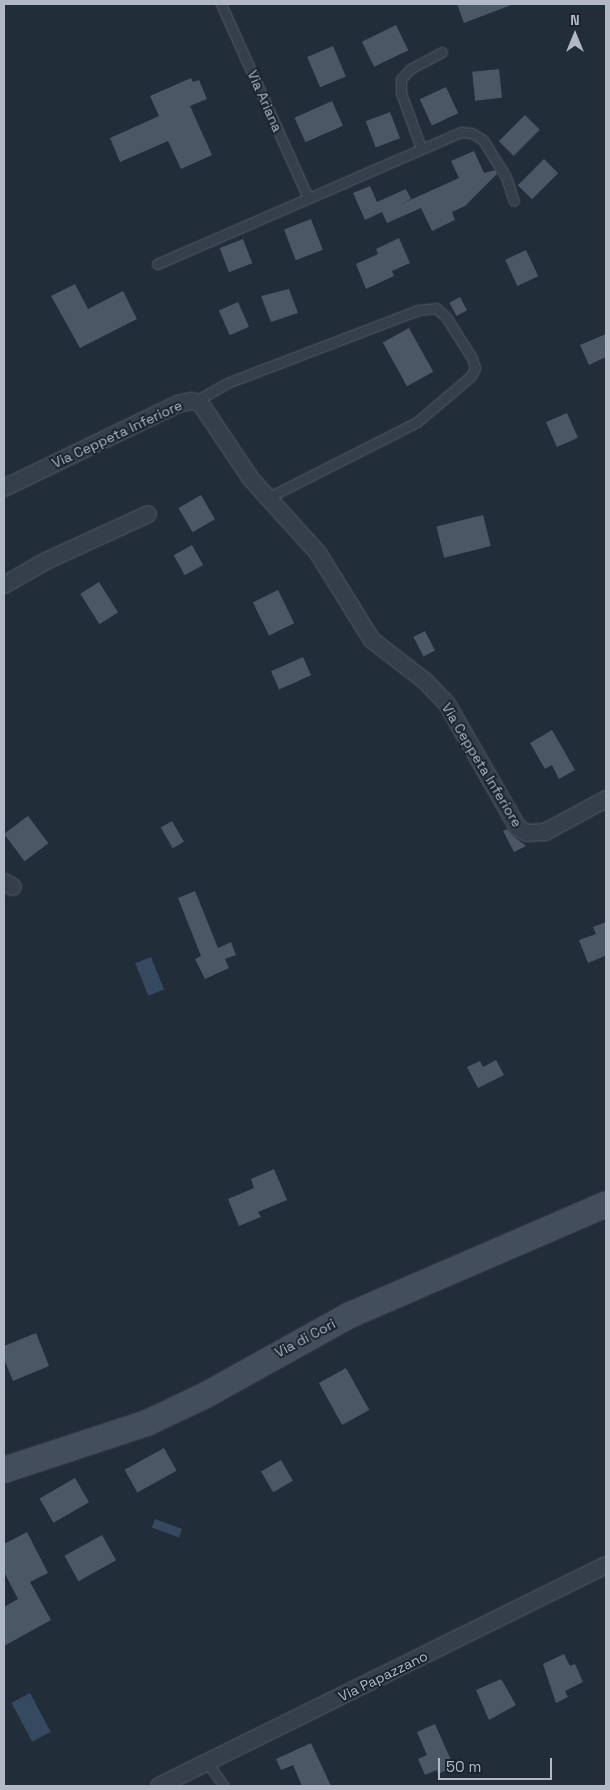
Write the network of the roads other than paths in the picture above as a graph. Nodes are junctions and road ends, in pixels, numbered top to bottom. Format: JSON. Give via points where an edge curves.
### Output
{"nodes":[{"id":1,"x":221,"y":4,"type":"edge"},
{"id":2,"x":442,"y":52,"type":"dead end"},
{"id":3,"x":421,"y":148,"type":"junction"},
{"id":4,"x":308,"y":198,"type":"junction"},
{"id":5,"x":514,"y":201,"type":"dead end"},
{"id":6,"x":157,"y":264,"type":"dead end"},
{"id":7,"x":196,"y":401,"type":"junction"},
{"id":8,"x":4,"y":488,"type":"edge"},
{"id":9,"x":267,"y":498,"type":"junction"},
{"id":10,"x":148,"y":514,"type":"dead end"},
{"id":11,"x":4,"y":585,"type":"edge"},
{"id":12,"x":606,"y":799,"type":"edge"},
{"id":13,"x":606,"y":1204,"type":"edge"},
{"id":14,"x":4,"y":1470,"type":"edge"},
{"id":15,"x":606,"y":1565,"type":"edge"},
{"id":16,"x":207,"y":1762,"type":"junction"},
{"id":17,"x":159,"y":1786,"type":"edge"},
{"id":18,"x":224,"y":1786,"type":"edge"}],
"edges":[{"from":1,"to":4,"type":"lane","name":"Via Ariana"},
{"from":2,"to":3,"type":"lane","via":[[410,69],[401,79],[401,93]]},
{"from":3,"to":4,"type":"lane"},
{"from":3,"to":5,"type":"lane","via":[[461,132],[478,136],[499,164]]},
{"from":4,"to":6,"type":"lane"},
{"from":7,"to":8,"type":"street","name":"Via Ceppeta Inferiore","via":[[178,404]]},
{"from":7,"to":9,"type":"street","name":"Via Ceppeta Inferiore","via":[[207,409],[245,471]]},
{"from":7,"to":9,"type":"lane","via":[[227,383],[418,310],[436,308],[446,317],[472,358],[475,368],[471,376],[412,425]]},
{"from":9,"to":12,"type":"street","name":"Via Ceppeta Inferiore","via":[[318,553],[372,640],[425,680],[447,704],[518,828],[527,833],[545,832]]},
{"from":10,"to":11,"type":"street","via":[[51,558]]},
{"from":13,"to":14,"type":"main road","name":"Via di Cori","via":[[350,1315],[157,1418],[87,1445]]},
{"from":15,"to":16,"type":"street","name":"Via Papazzano"},
{"from":16,"to":17,"type":"street","name":"Via Papazzano"},
{"from":16,"to":18,"type":"lane"}]}
